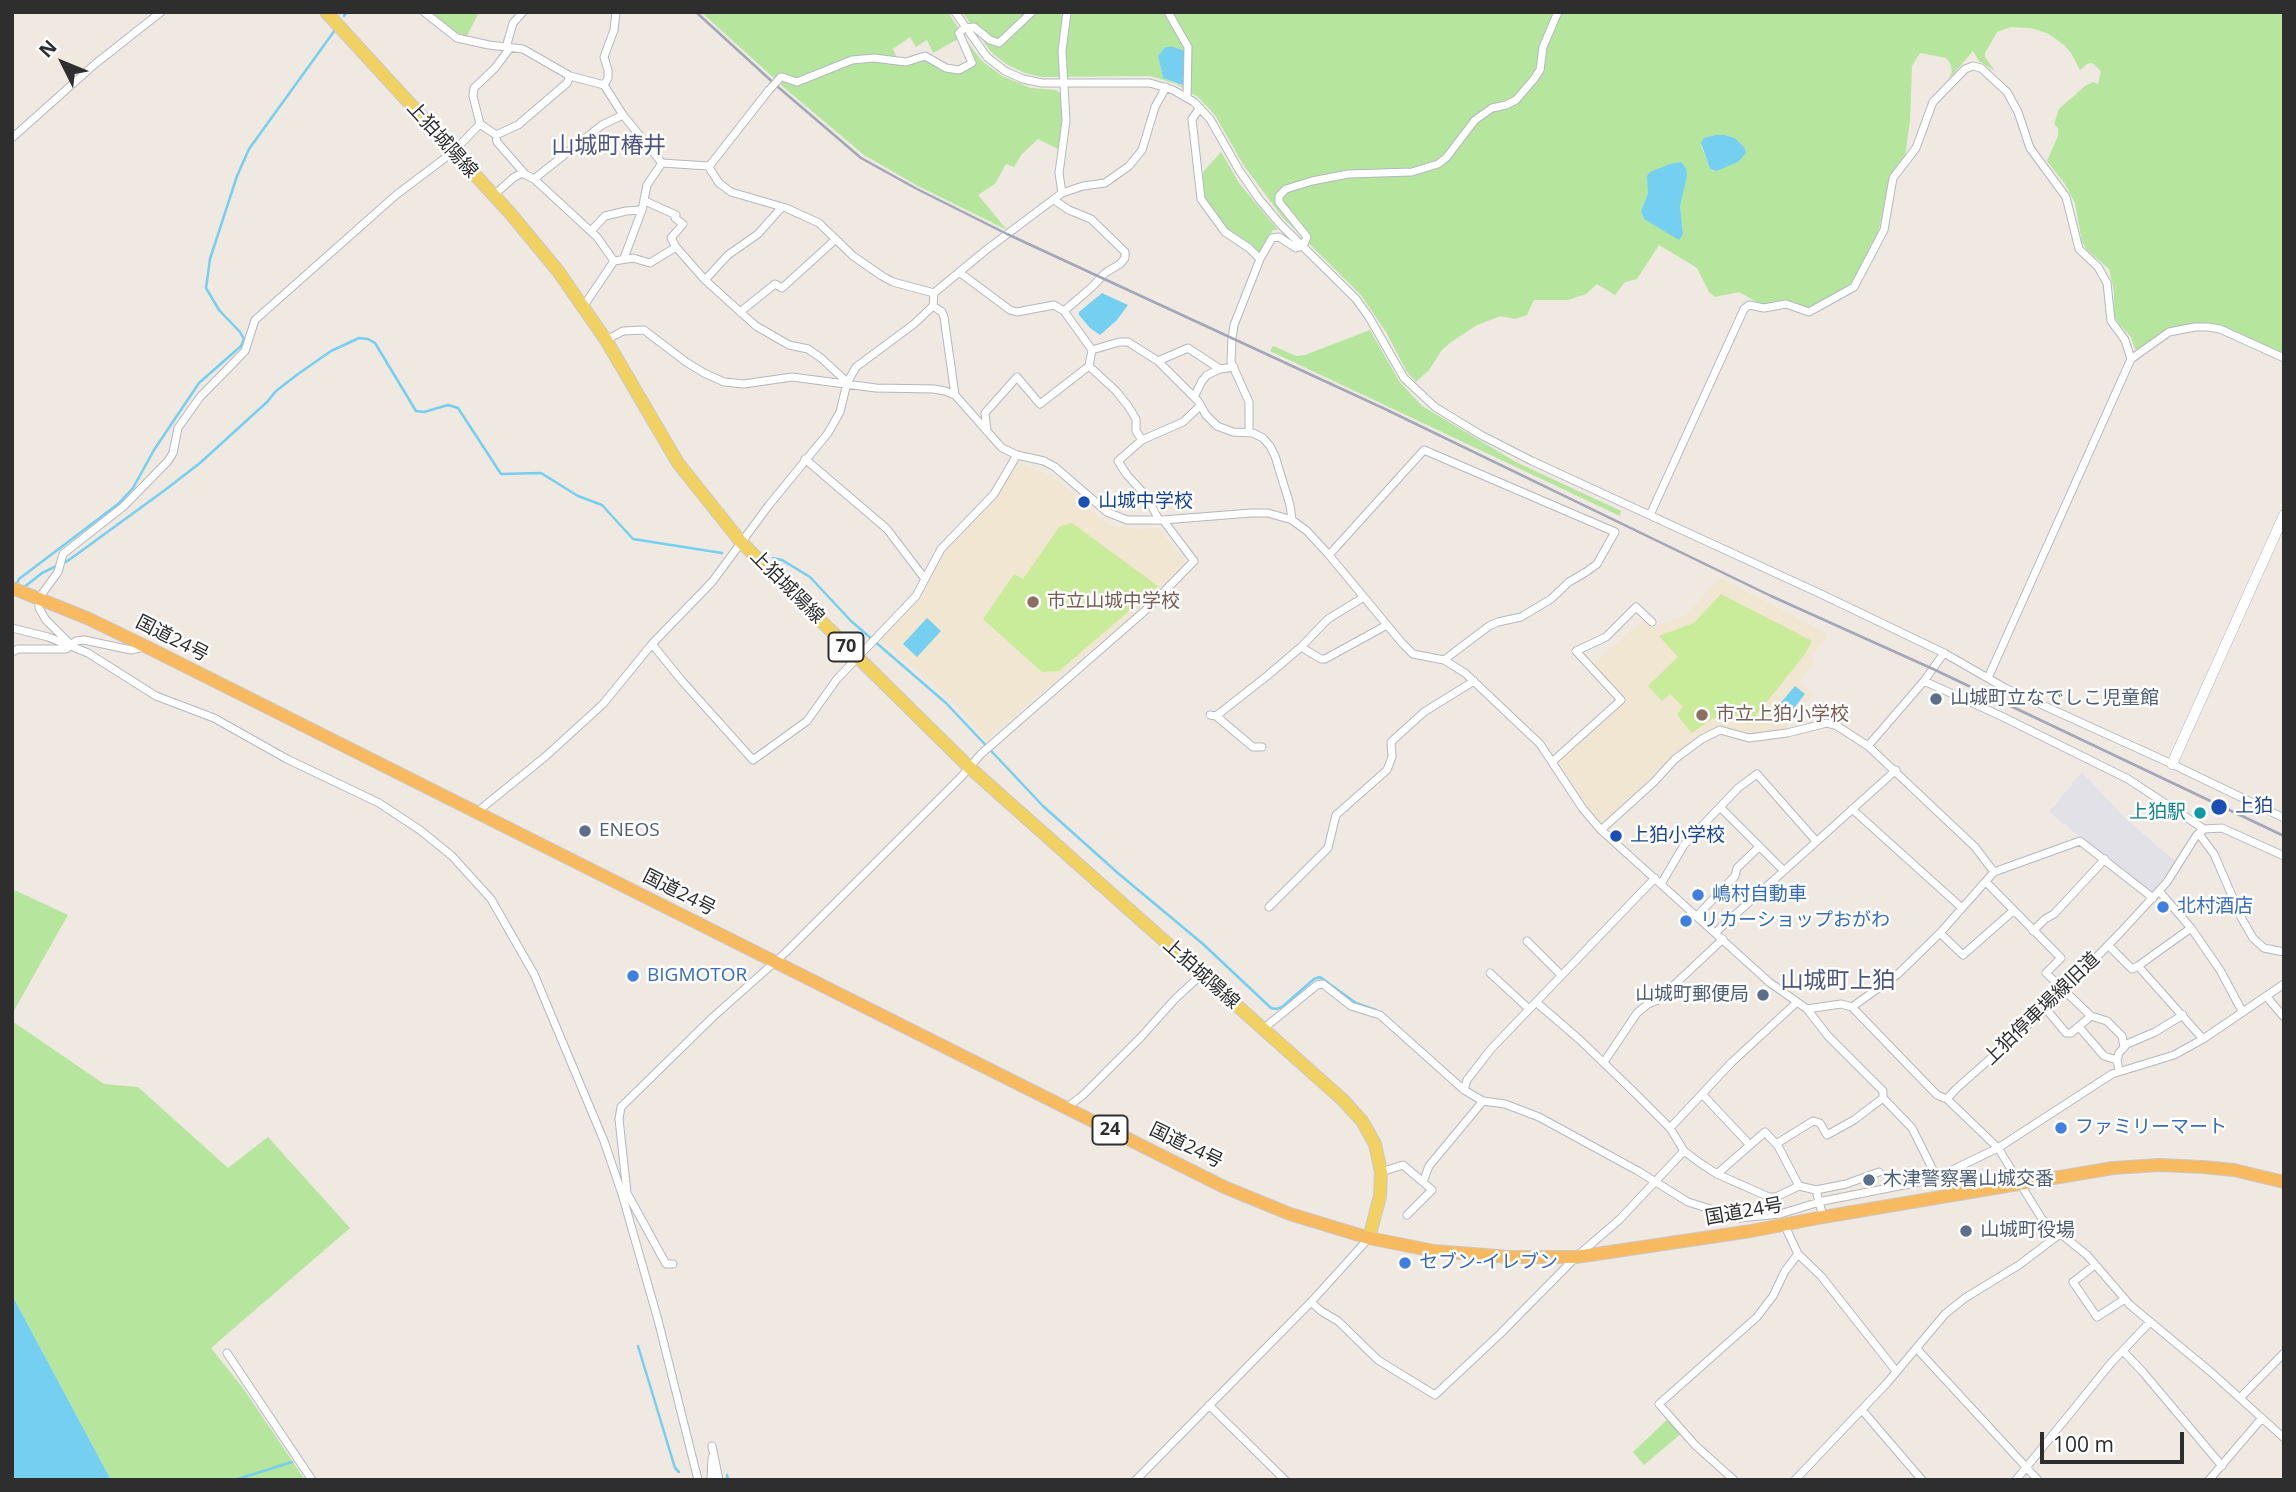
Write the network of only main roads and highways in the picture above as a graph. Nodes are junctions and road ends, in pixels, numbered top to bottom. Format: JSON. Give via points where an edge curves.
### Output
{"nodes":[{"id":1,"x":334,"y":15,"type":"edge"},
{"id":2,"x":12,"y":588,"type":"edge"},
{"id":3,"x":2284,"y":1182,"type":"edge"},
{"id":4,"x":1369,"y":1238,"type":"junction"}],
"edges":[{"from":1,"to":4,"type":"main road","name":"上狛城陽線","number":"70","via":[[558,271],[606,340],[678,463],[741,542],[969,767],[1362,1121],[1375,1144],[1381,1172]]},
{"from":2,"to":4,"type":"highway","name":"国道24号","number":"24","via":[[145,646],[1224,1187],[1290,1214]]},
{"from":3,"to":4,"type":"highway","name":"国道24号","number":"24","via":[[2234,1170],[2159,1165],[2113,1168],[1576,1257],[1434,1251]]}]}
